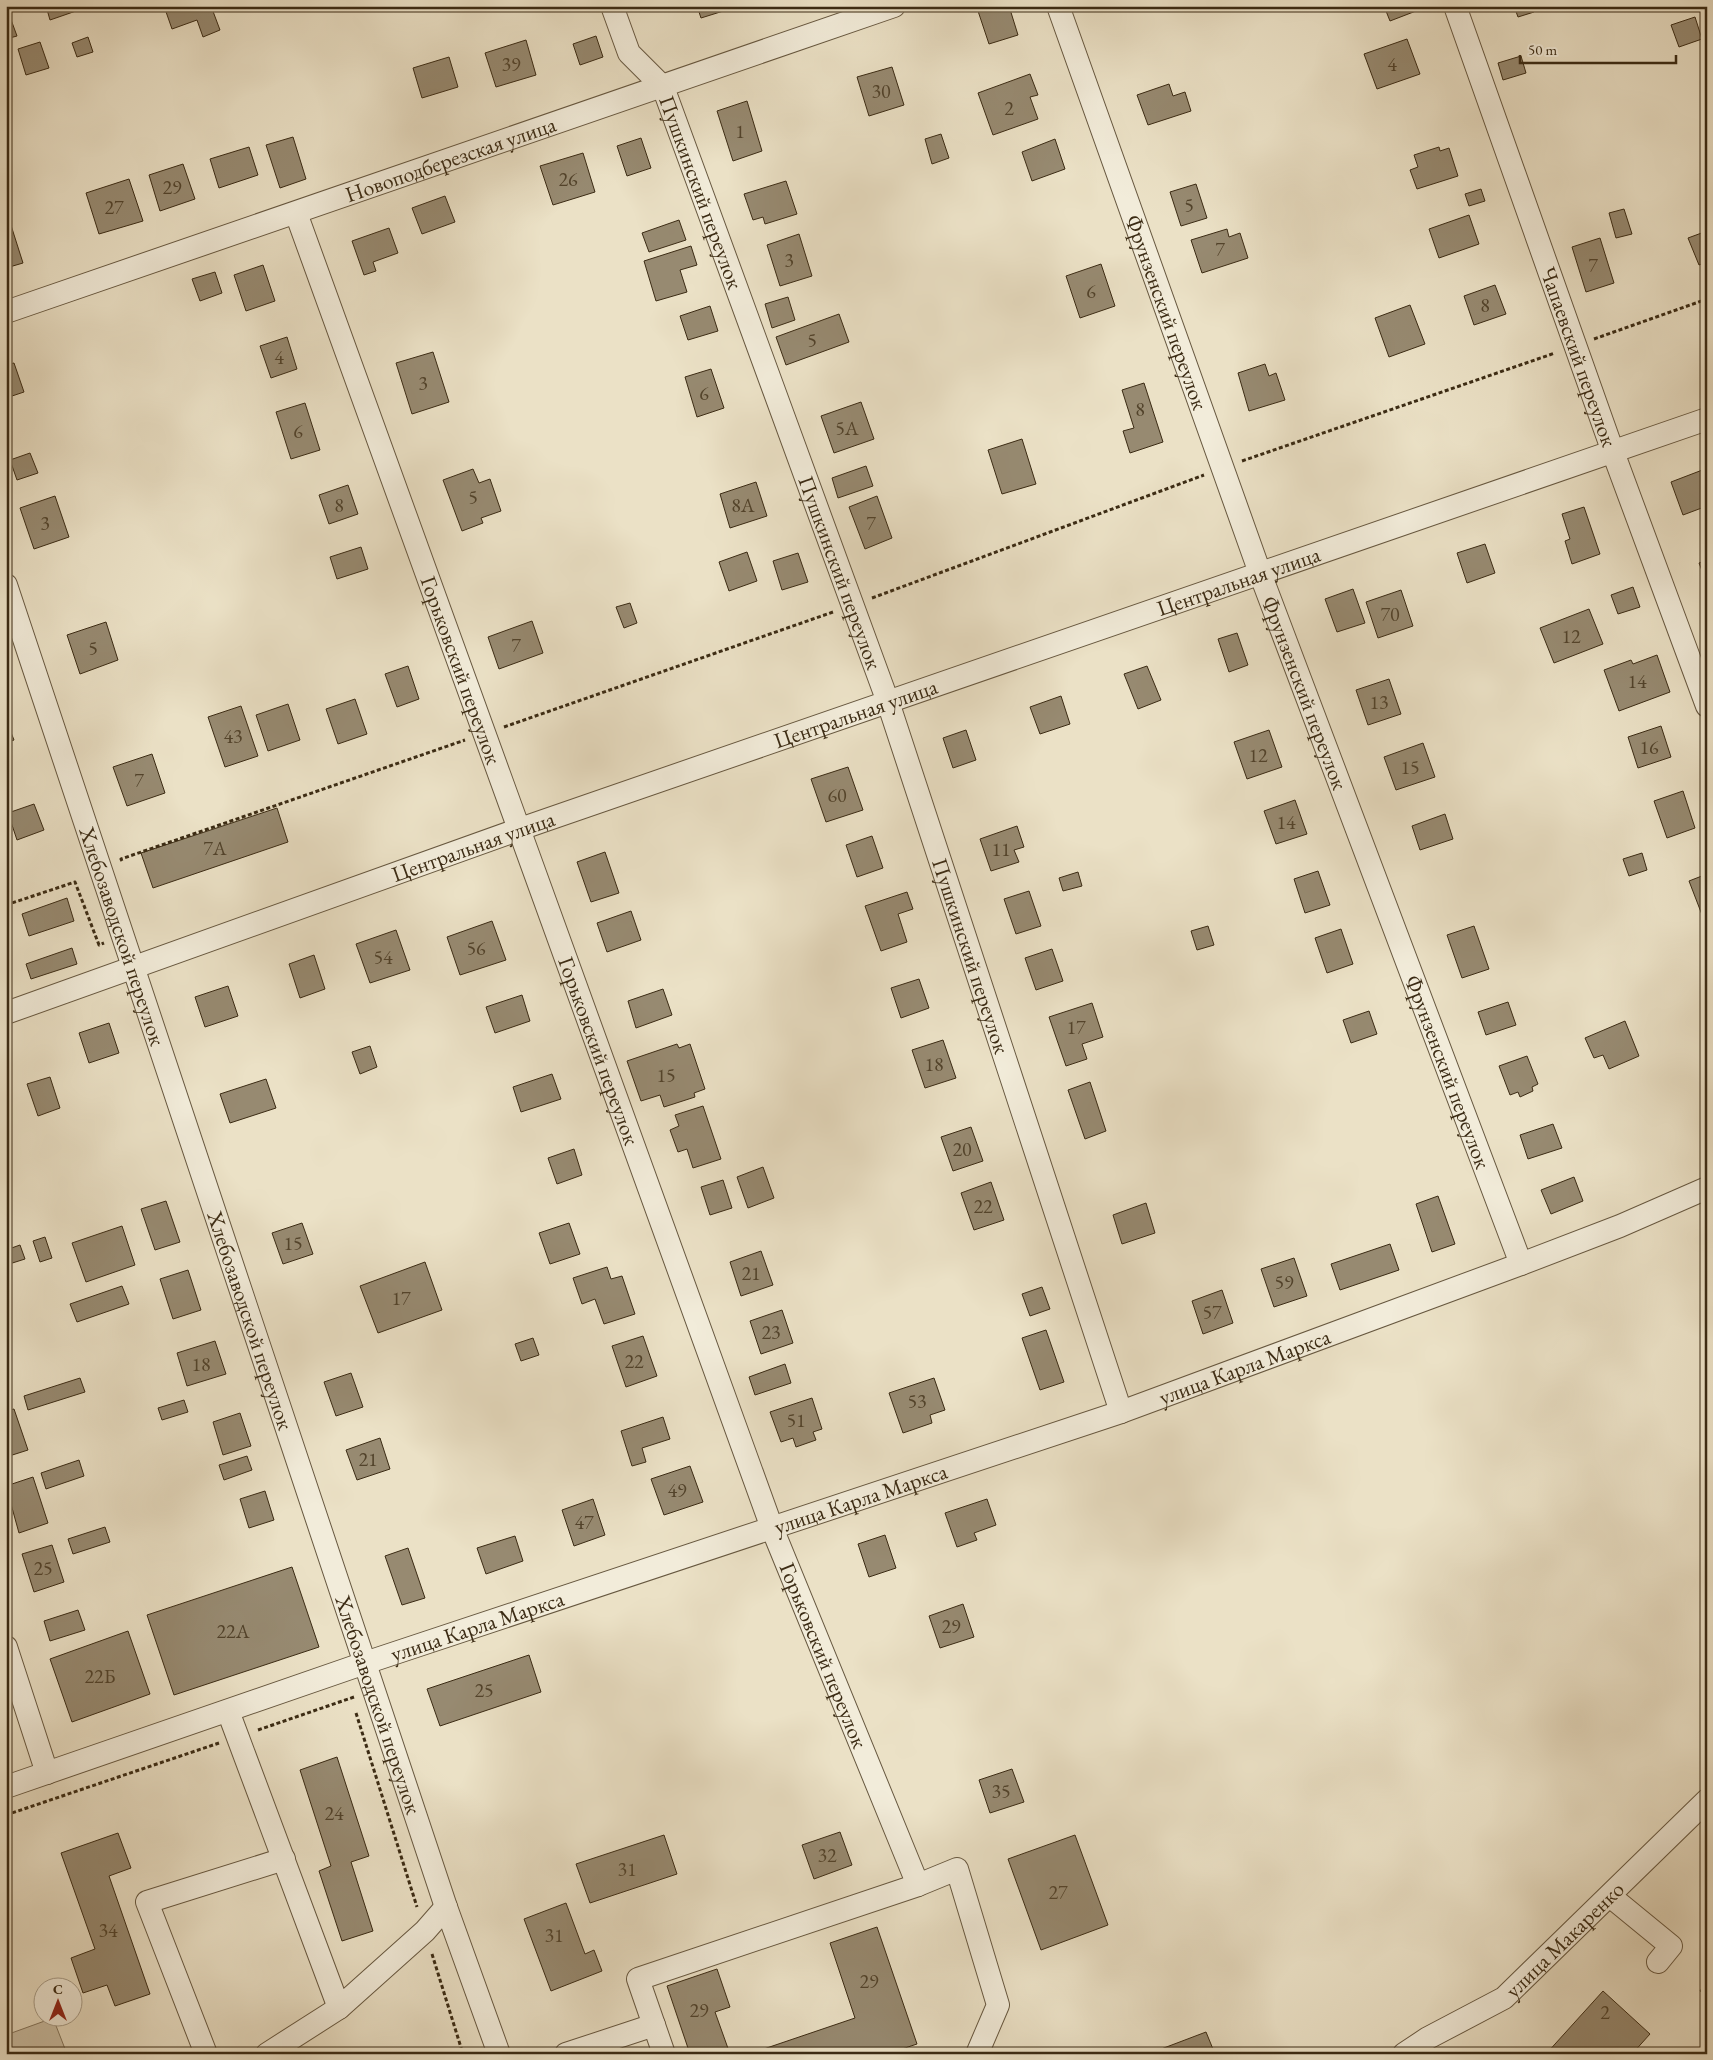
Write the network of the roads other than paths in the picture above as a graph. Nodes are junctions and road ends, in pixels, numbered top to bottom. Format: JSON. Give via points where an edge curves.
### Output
{"nodes":[{"id":1,"x":612,"y":6,"type":"edge"},
{"id":2,"x":894,"y":6,"type":"edge"},
{"id":3,"x":1058,"y":6,"type":"edge"},
{"id":4,"x":1455,"y":6,"type":"edge"},
{"id":5,"x":662,"y":87,"type":"junction"},
{"id":6,"x":296,"y":213,"type":"junction"},
{"id":7,"x":6,"y":312,"type":"edge"},
{"id":8,"x":1707,"y":419,"type":"edge"},
{"id":9,"x":1613,"y":452,"type":"junction"},
{"id":10,"x":1260,"y":573,"type":"junction"},
{"id":11,"x":6,"y":585,"type":"edge"},
{"id":12,"x":888,"y":702,"type":"junction"},
{"id":13,"x":1707,"y":706,"type":"edge"},
{"id":14,"x":520,"y":829,"type":"junction"},
{"id":15,"x":134,"y":968,"type":"junction"},
{"id":16,"x":6,"y":1013,"type":"edge"},
{"id":17,"x":1707,"y":1188,"type":"edge"},
{"id":18,"x":1521,"y":1264,"type":"junction"},
{"id":19,"x":1121,"y":1412,"type":"junction"},
{"id":20,"x":772,"y":1528,"type":"junction"},
{"id":21,"x":6,"y":1647,"type":"edge"},
{"id":22,"x":365,"y":1663,"type":"junction"},
{"id":23,"x":228,"y":1711,"type":"junction"},
{"id":24,"x":47,"y":1773,"type":"junction"},
{"id":25,"x":6,"y":1787,"type":"edge"},
{"id":26,"x":1707,"y":1800,"type":"edge"},
{"id":27,"x":284,"y":1859,"type":"junction"},
{"id":28,"x":918,"y":1885,"type":"junction"},
{"id":29,"x":1610,"y":1896,"type":"junction"},
{"id":30,"x":446,"y":1907,"type":"junction"},
{"id":31,"x":1658,"y":1962,"type":"dead end"},
{"id":32,"x":339,"y":2008,"type":"junction"},
{"id":33,"x":654,"y":2025,"type":"junction"},
{"id":34,"x":206,"y":2054,"type":"edge"},
{"id":35,"x":267,"y":2054,"type":"edge"},
{"id":36,"x":500,"y":2054,"type":"edge"},
{"id":37,"x":566,"y":2054,"type":"edge"},
{"id":38,"x":664,"y":2054,"type":"edge"},
{"id":39,"x":977,"y":2054,"type":"edge"},
{"id":40,"x":1404,"y":2054,"type":"edge"}],
"edges":[{"from":1,"to":5,"type":"street","name":"Пушкинский переулок","via":[[629,53]]},
{"from":2,"to":5,"type":"street","name":"Новоподберезская улица"},
{"from":3,"to":10,"type":"street","name":"Фрунзенский переулок"},
{"from":4,"to":9,"type":"street","name":"Чапаевский переулок"},
{"from":5,"to":6,"type":"street","name":"Новоподберезская улица"},
{"from":5,"to":12,"type":"street","name":"Пушкинский переулок"},
{"from":6,"to":7,"type":"street","name":"Новоподберезская улица"},
{"from":6,"to":14,"type":"street","name":"Горьковский переулок"},
{"from":8,"to":9,"type":"street","name":"Центральная улица"},
{"from":9,"to":10,"type":"street","name":"Центральная улица"},
{"from":9,"to":13,"type":"street","name":"Чапаевский переулок"},
{"from":10,"to":12,"type":"street","name":"Центральная улица"},
{"from":10,"to":18,"type":"street","name":"Фрунзенский переулок"},
{"from":11,"to":15,"type":"street","name":"Хлебозаводской переулок"},
{"from":12,"to":14,"type":"street","name":"Центральная улица"},
{"from":12,"to":19,"type":"street","name":"Пушкинский переулок"},
{"from":14,"to":15,"type":"street","name":"Центральная улица"},
{"from":14,"to":20,"type":"street","name":"Горьковский переулок"},
{"from":15,"to":16,"type":"street","name":"Центральная улица"},
{"from":15,"to":22,"type":"street","name":"Хлебозаводской переулок"},
{"from":17,"to":18,"type":"street","name":"улица Карла Маркса"},
{"from":18,"to":19,"type":"street","name":"улица Карла Маркса"},
{"from":19,"to":20,"type":"street","name":"улица Карла Маркса"},
{"from":20,"to":22,"type":"street","name":"улица Карла Маркса"},
{"from":20,"to":28,"type":"street","name":"Горьковский переулок"},
{"from":21,"to":24,"type":"street"},
{"from":22,"to":23,"type":"street","name":"улица Карла Маркса"},
{"from":22,"to":30,"type":"street","name":"Хлебозаводской переулок"},
{"from":23,"to":24,"type":"street","name":"улица Карла Маркса"},
{"from":23,"to":27,"type":"street"},
{"from":24,"to":25,"type":"street","name":"улица Карла Маркса"},
{"from":26,"to":29,"type":"street","name":"улица Макаренко"},
{"from":27,"to":32,"type":"street"},
{"from":27,"to":34,"type":"street","via":[[147,1902]]},
{"from":28,"to":33,"type":"street","via":[[638,1979]]},
{"from":28,"to":39,"type":"street","via":[[958,1869],[998,2005]]},
{"from":29,"to":31,"type":"street","via":[[1671,1946]]},
{"from":29,"to":40,"type":"street","name":"улица Макаренко","via":[[1504,1998]]},
{"from":30,"to":32,"type":"street"},
{"from":30,"to":36,"type":"street","name":"Хлебозаводской переулок"},
{"from":32,"to":35,"type":"street"},
{"from":33,"to":37,"type":"street"},
{"from":33,"to":38,"type":"street"}]}
